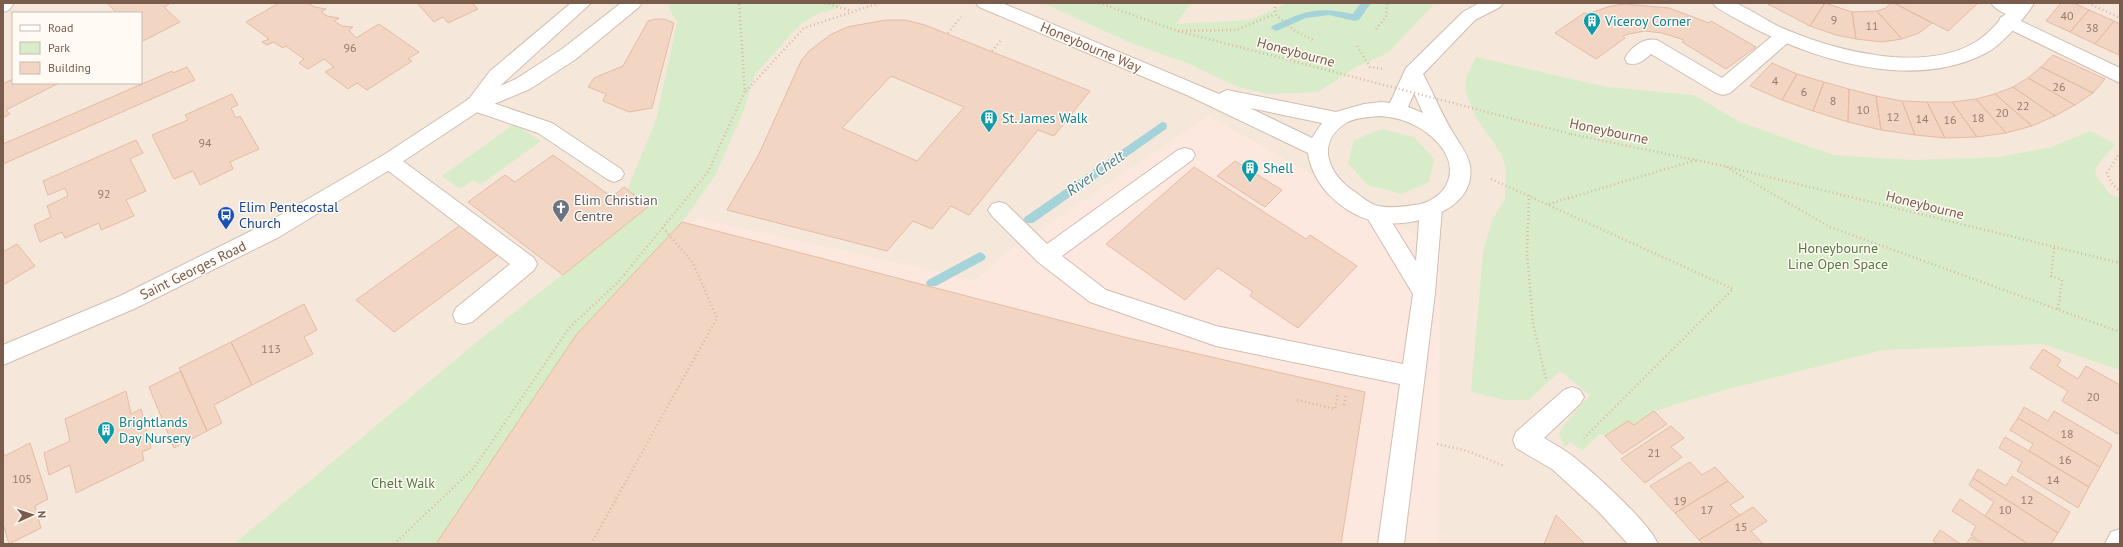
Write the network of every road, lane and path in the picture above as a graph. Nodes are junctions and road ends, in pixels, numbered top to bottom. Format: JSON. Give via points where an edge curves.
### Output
{"nodes":[{"id":1,"x":5,"y":3,"type":"edge"},
{"id":2,"x":633,"y":3,"type":"edge"},
{"id":3,"x":739,"y":3,"type":"edge"},
{"id":4,"x":824,"y":3,"type":"edge"},
{"id":5,"x":879,"y":3,"type":"edge"},
{"id":6,"x":985,"y":3,"type":"edge"},
{"id":7,"x":1099,"y":3,"type":"edge"},
{"id":8,"x":1275,"y":3,"type":"edge"},
{"id":9,"x":1387,"y":3,"type":"edge"},
{"id":10,"x":1494,"y":3,"type":"edge"},
{"id":11,"x":1722,"y":3,"type":"edge"},
{"id":12,"x":2000,"y":3,"type":"edge"},
{"id":13,"x":2088,"y":3,"type":"edge"},
{"id":14,"x":574,"y":5,"type":"edge"},
{"id":15,"x":3,"y":6,"type":"edge"},
{"id":16,"x":853,"y":11,"type":"junction"},
{"id":17,"x":2017,"y":12,"type":"edge"},
{"id":18,"x":1275,"y":14,"type":"junction"},
{"id":19,"x":2120,"y":18,"type":"edge"},
{"id":20,"x":1376,"y":29,"type":"dead end"},
{"id":21,"x":1178,"y":31,"type":"junction"},
{"id":22,"x":1784,"y":36,"type":"junction"},
{"id":23,"x":1313,"y":40,"type":"dead end"},
{"id":24,"x":1001,"y":41,"type":"dead end"},
{"id":25,"x":1357,"y":46,"type":"dead end"},
{"id":26,"x":992,"y":51,"type":"dead end"},
{"id":27,"x":1634,"y":58,"type":"dead end"},
{"id":28,"x":1413,"y":73,"type":"junction"},
{"id":29,"x":2120,"y":76,"type":"edge"},
{"id":30,"x":745,"y":91,"type":"junction"},
{"id":31,"x":1196,"y":91,"type":"junction"},
{"id":32,"x":475,"y":104,"type":"junction"},
{"id":33,"x":1396,"y":111,"type":"junction"},
{"id":34,"x":1338,"y":119,"type":"junction"},
{"id":35,"x":1445,"y":137,"type":"junction"},
{"id":36,"x":1317,"y":149,"type":"junction"},
{"id":37,"x":2120,"y":152,"type":"edge"},
{"id":38,"x":1185,"y":155,"type":"dead end"},
{"id":39,"x":1697,"y":160,"type":"junction"},
{"id":40,"x":389,"y":161,"type":"junction"},
{"id":41,"x":1462,"y":166,"type":"junction"},
{"id":42,"x":1724,"y":166,"type":"junction"},
{"id":43,"x":614,"y":174,"type":"dead end"},
{"id":44,"x":2120,"y":192,"type":"edge"},
{"id":45,"x":1529,"y":195,"type":"junction"},
{"id":46,"x":1549,"y":204,"type":"junction"},
{"id":47,"x":1431,"y":209,"type":"junction"},
{"id":48,"x":998,"y":210,"type":"dead end"},
{"id":49,"x":1376,"y":214,"type":"junction"},
{"id":50,"x":663,"y":228,"type":"junction"},
{"id":51,"x":2054,"y":248,"type":"junction"},
{"id":52,"x":1046,"y":256,"type":"junction"},
{"id":53,"x":2120,"y":263,"type":"edge"},
{"id":54,"x":1424,"y":293,"type":"junction"},
{"id":55,"x":2058,"y":309,"type":"junction"},
{"id":56,"x":464,"y":315,"type":"dead end"},
{"id":57,"x":2120,"y":332,"type":"edge"},
{"id":58,"x":3,"y":355,"type":"edge"},
{"id":59,"x":1412,"y":376,"type":"junction"},
{"id":60,"x":1297,"y":400,"type":"dead end"},
{"id":61,"x":1567,"y":401,"type":"joint"},
{"id":62,"x":1344,"y":406,"type":"dead end"},
{"id":63,"x":1405,"y":437,"type":"junction"},
{"id":64,"x":1561,"y":461,"type":"junction"},
{"id":65,"x":1509,"y":468,"type":"dead end"},
{"id":66,"x":2120,"y":541,"type":"edge"},
{"id":67,"x":394,"y":544,"type":"edge"},
{"id":68,"x":591,"y":544,"type":"edge"},
{"id":69,"x":1391,"y":544,"type":"edge"},
{"id":70,"x":1645,"y":544,"type":"edge"},
{"id":71,"x":2118,"y":544,"type":"edge"}],
"edges":[{"from":1,"to":15,"type":"street"},
{"from":2,"to":32,"type":"street","name":"Saint Georges Road","via":[[569,54],[523,84]]},
{"from":3,"to":30,"type":"path"},
{"from":4,"to":16,"type":"path"},
{"from":5,"to":16,"type":"path"},
{"from":6,"to":31,"type":"street","name":"Honeybourne Way"},
{"from":7,"to":21,"type":"path","name":"Honeybourne"},
{"from":8,"to":18,"type":"path"},
{"from":9,"to":20,"type":"path","via":[[1386,17]]},
{"from":10,"to":28,"type":"street","via":[[1469,16]]},
{"from":11,"to":22,"type":"street"},
{"from":12,"to":17,"type":"street"},
{"from":13,"to":19,"type":"path"},
{"from":14,"to":32,"type":"street","name":"Saint Georges Road","via":[[497,76]]},
{"from":16,"to":30,"type":"path","via":[[804,28]]},
{"from":17,"to":22,"type":"street","via":[[1981,48],[1963,56],[1917,64],[1865,59]]},
{"from":17,"to":29,"type":"street"},
{"from":18,"to":21,"type":"path","via":[[1236,30]]},
{"from":18,"to":23,"type":"path","via":[[1295,31]]},
{"from":21,"to":39,"type":"path","name":"Honeybourne","bridge":true,"via":[[1571,134]]},
{"from":22,"to":27,"type":"street","via":[[1723,88],[1650,45]]},
{"from":24,"to":26,"type":"path"},
{"from":25,"to":28,"type":"path","via":[[1370,67]]},
{"from":28,"to":33,"type":"street"},
{"from":28,"to":35,"type":"street"},
{"from":30,"to":50,"type":"path","via":[[708,172]]},
{"from":31,"to":34,"type":"street","name":"Honeybourne Way"},
{"from":31,"to":36,"type":"street","name":"Honeybourne Way"},
{"from":32,"to":40,"type":"street","name":"Saint Georges Road"},
{"from":32,"to":43,"type":"street","via":[[545,128]]},
{"from":33,"to":34,"type":"street","via":[[1358,111]]},
{"from":33,"to":35,"type":"street","via":[[1419,119]]},
{"from":34,"to":36,"type":"street","via":[[1323,133]]},
{"from":35,"to":41,"type":"street"},
{"from":36,"to":49,"type":"street","via":[[1321,171],[1342,196]]},
{"from":37,"to":44,"type":"path","via":[[2107,174]]},
{"from":38,"to":52,"type":"street"},
{"from":39,"to":42,"type":"path","name":"Honeybourne"},
{"from":39,"to":46,"type":"path"},
{"from":40,"to":56,"type":"street","via":[[526,264]]},
{"from":40,"to":58,"type":"street","name":"Saint Georges Road","via":[[271,231],[128,302]]},
{"from":41,"to":45,"type":"path"},
{"from":41,"to":47,"type":"street","via":[[1460,179],[1451,196]]},
{"from":42,"to":51,"type":"path","name":"Honeybourne"},
{"from":42,"to":55,"type":"path","via":[[1830,226]]},
{"from":45,"to":46,"type":"path"},
{"from":45,"to":61,"type":"path","via":[[1527,252],[1533,324],[1548,391]]},
{"from":46,"to":64,"type":"path","via":[[1734,289]]},
{"from":47,"to":49,"type":"street","via":[[1408,215]]},
{"from":47,"to":54,"type":"street"},
{"from":48,"to":52,"type":"street"},
{"from":49,"to":54,"type":"street"},
{"from":50,"to":67,"type":"path","via":[[619,281],[569,328],[474,468]]},
{"from":50,"to":68,"type":"path","via":[[692,263],[717,318]]},
{"from":51,"to":53,"type":"path","name":"Honeybourne"},
{"from":51,"to":55,"type":"path","via":[[2051,276],[2062,280]]},
{"from":52,"to":59,"type":"street","via":[[1098,296],[1216,336]]},
{"from":54,"to":59,"type":"street"},
{"from":55,"to":57,"type":"path"},
{"from":59,"to":63,"type":"street"},
{"from":60,"to":62,"type":"path","via":[[1335,409],[1337,393],[1342,390],[1346,394]]},
{"from":61,"to":64,"type":"street","via":[[1524,440]]},
{"from":63,"to":65,"type":"path","via":[[1468,450]]},
{"from":63,"to":69,"type":"street"},
{"from":64,"to":70,"type":"street","via":[[1607,503]]},
{"from":66,"to":71,"type":"street"}]}
